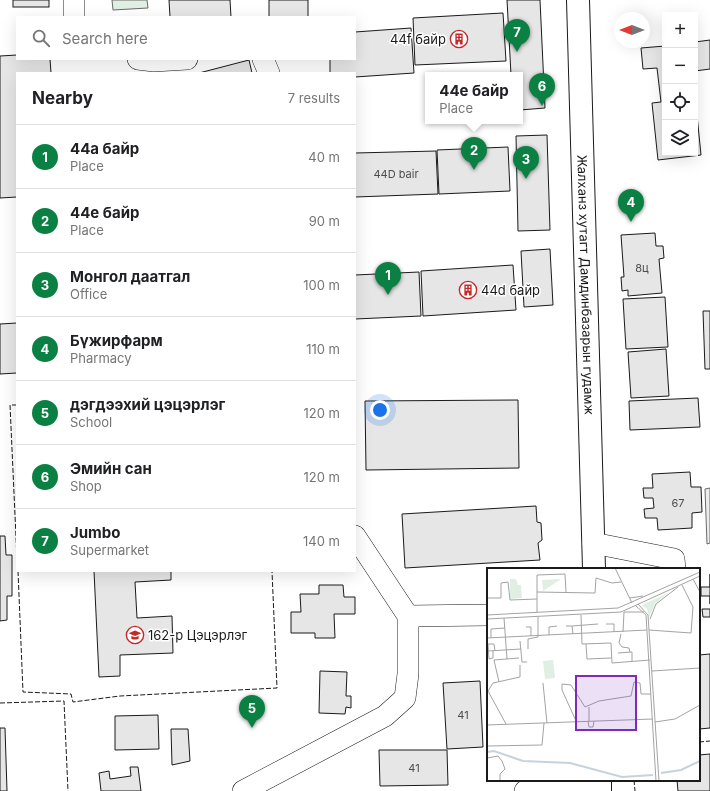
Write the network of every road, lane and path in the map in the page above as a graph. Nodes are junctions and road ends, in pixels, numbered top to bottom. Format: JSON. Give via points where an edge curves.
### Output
{"nodes":[{"id":1,"x":74,"y":0,"type":"edge"},
{"id":2,"x":578,"y":0,"type":"edge"},
{"id":3,"x":74,"y":16,"type":"edge"},
{"id":4,"x":146,"y":60,"type":"edge"},
{"id":5,"x":170,"y":60,"type":"edge"},
{"id":6,"x":263,"y":60,"type":"edge"},
{"id":7,"x":269,"y":72,"type":"edge"},
{"id":8,"x":356,"y":538,"type":"edge"},
{"id":9,"x":593,"y":544,"type":"junction"},
{"id":10,"x":675,"y":564,"type":"edge"},
{"id":11,"x":594,"y":568,"type":"edge"},
{"id":12,"x":487,"y":615,"type":"edge"},
{"id":13,"x":408,"y":616,"type":"junction"},
{"id":14,"x":600,"y":786,"type":"edge"},
{"id":15,"x":244,"y":791,"type":"edge"},
{"id":16,"x":525,"y":791,"type":"edge"}],
"edges":[{"from":1,"to":3,"type":"street"},
{"from":2,"to":9,"type":"main road","name":"Жалханз хутагт Дамдинбазарын гудамж"},
{"from":4,"to":5,"type":"street"},
{"from":6,"to":7,"type":"street"},
{"from":8,"to":13,"type":"street"},
{"from":9,"to":10,"type":"street"},
{"from":9,"to":11,"type":"main road","name":"Жалханз хутагт Дамдинбазарын гудамж"},
{"from":12,"to":13,"type":"street"},
{"from":13,"to":15,"type":"street","via":[[408,674],[405,698],[385,716]]},
{"from":14,"to":16,"type":"street","via":[[544,786]]}]}
